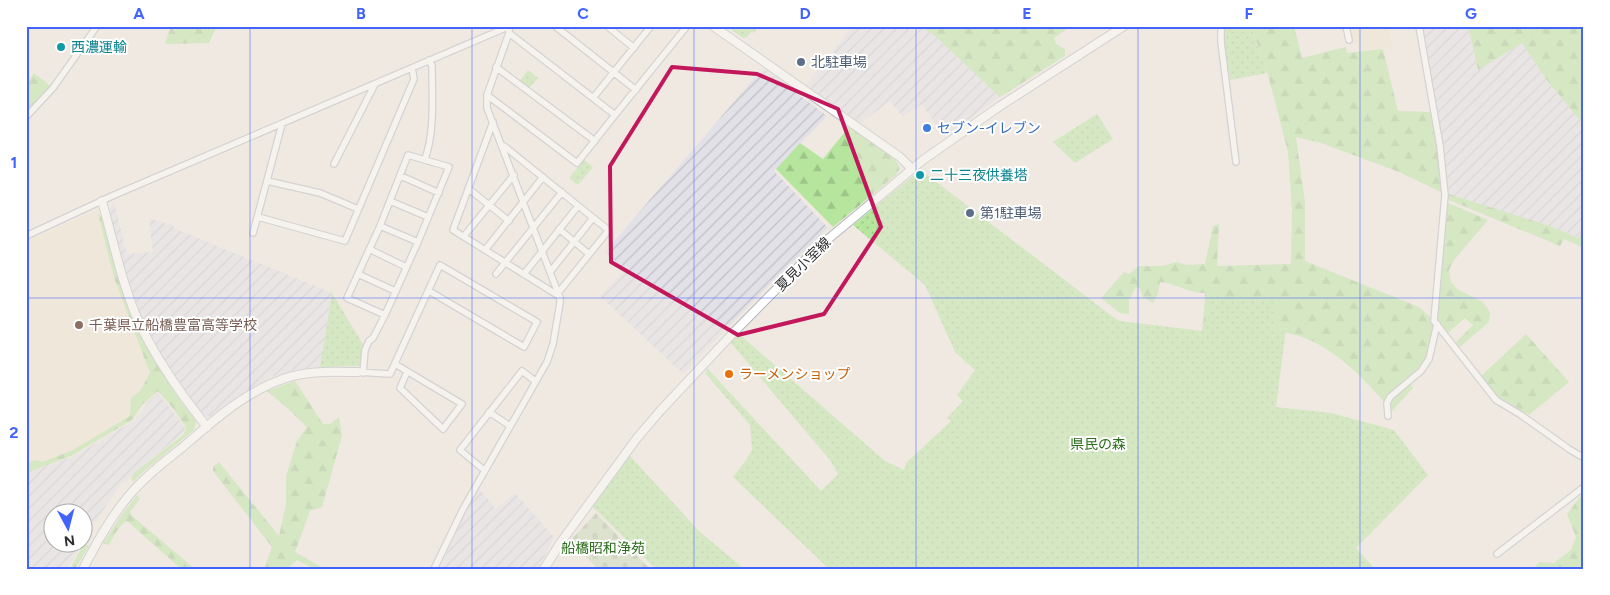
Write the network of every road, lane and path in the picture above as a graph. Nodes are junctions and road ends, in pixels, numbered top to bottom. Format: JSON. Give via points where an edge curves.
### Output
{"nodes":[{"id":1,"x":98,"y":26,"type":"edge"},
{"id":2,"x":555,"y":26,"type":"edge"},
{"id":3,"x":606,"y":26,"type":"edge"},
{"id":4,"x":651,"y":26,"type":"edge"},
{"id":5,"x":687,"y":26,"type":"edge"},
{"id":6,"x":713,"y":26,"type":"edge"},
{"id":7,"x":1124,"y":26,"type":"edge"},
{"id":8,"x":1221,"y":26,"type":"edge"},
{"id":9,"x":1346,"y":26,"type":"edge"},
{"id":10,"x":1419,"y":26,"type":"edge"},
{"id":11,"x":509,"y":28,"type":"edge"},
{"id":12,"x":1349,"y":40,"type":"dead end"},
{"id":13,"x":634,"y":48,"type":"junction"},
{"id":14,"x":429,"y":60,"type":"junction"},
{"id":15,"x":496,"y":66,"type":"junction"},
{"id":16,"x":412,"y":68,"type":"junction"},
{"id":17,"x":614,"y":72,"type":"junction"},
{"id":18,"x":375,"y":84,"type":"junction"},
{"id":19,"x":636,"y":90,"type":"junction"},
{"id":20,"x":487,"y":95,"type":"junction"},
{"id":21,"x":593,"y":98,"type":"junction"},
{"id":22,"x":615,"y":115,"type":"junction"},
{"id":23,"x":26,"y":117,"type":"edge"},
{"id":24,"x":493,"y":122,"type":"junction"},
{"id":25,"x":282,"y":124,"type":"junction"},
{"id":26,"x":595,"y":141,"type":"junction"},
{"id":27,"x":502,"y":144,"type":"junction"},
{"id":28,"x":425,"y":159,"type":"junction"},
{"id":29,"x":1236,"y":162,"type":"dead end"},
{"id":30,"x":334,"y":164,"type":"dead end"},
{"id":31,"x":912,"y":169,"type":"junction"},
{"id":32,"x":514,"y":175,"type":"junction"},
{"id":33,"x":401,"y":176,"type":"junction"},
{"id":34,"x":543,"y":177,"type":"junction"},
{"id":35,"x":267,"y":181,"type":"junction"},
{"id":36,"x":469,"y":189,"type":"junction"},
{"id":37,"x":439,"y":192,"type":"junction"},
{"id":38,"x":562,"y":192,"type":"junction"},
{"id":39,"x":102,"y":201,"type":"junction"},
{"id":40,"x":390,"y":201,"type":"junction"},
{"id":41,"x":524,"y":202,"type":"junction"},
{"id":42,"x":490,"y":205,"type":"junction"},
{"id":43,"x":578,"y":206,"type":"junction"},
{"id":44,"x":358,"y":209,"type":"junction"},
{"id":45,"x":428,"y":217,"type":"junction"},
{"id":46,"x":258,"y":218,"type":"junction"},
{"id":47,"x":593,"y":218,"type":"junction"},
{"id":48,"x":509,"y":221,"type":"junction"},
{"id":49,"x":380,"y":226,"type":"junction"},
{"id":50,"x":533,"y":227,"type":"junction"},
{"id":51,"x":559,"y":229,"type":"junction"},
{"id":52,"x":253,"y":233,"type":"dead end"},
{"id":53,"x":26,"y":236,"type":"edge"},
{"id":54,"x":464,"y":236,"type":"junction"},
{"id":55,"x":574,"y":241,"type":"junction"},
{"id":56,"x":418,"y":242,"type":"junction"},
{"id":57,"x":369,"y":249,"type":"junction"},
{"id":58,"x":485,"y":250,"type":"junction"},
{"id":59,"x":542,"y":250,"type":"junction"},
{"id":60,"x":590,"y":254,"type":"junction"},
{"id":61,"x":505,"y":262,"type":"junction"},
{"id":62,"x":406,"y":267,"type":"junction"},
{"id":63,"x":550,"y":272,"type":"junction"},
{"id":64,"x":358,"y":274,"type":"junction"},
{"id":65,"x":496,"y":274,"type":"dead end"},
{"id":66,"x":524,"y":274,"type":"junction"},
{"id":67,"x":395,"y":291,"type":"junction"},
{"id":68,"x":429,"y":292,"type":"junction"},
{"id":69,"x":559,"y":295,"type":"junction"},
{"id":70,"x":385,"y":314,"type":"junction"},
{"id":71,"x":1437,"y":324,"type":"junction"},
{"id":72,"x":395,"y":364,"type":"junction"},
{"id":73,"x":407,"y":372,"type":"junction"},
{"id":74,"x":361,"y":373,"type":"junction"},
{"id":75,"x":536,"y":381,"type":"junction"},
{"id":76,"x":490,"y":412,"type":"junction"},
{"id":77,"x":1388,"y":416,"type":"dead end"},
{"id":78,"x":510,"y":426,"type":"junction"},
{"id":79,"x":207,"y":427,"type":"junction"},
{"id":80,"x":1584,"y":458,"type":"edge"},
{"id":81,"x":484,"y":470,"type":"junction"},
{"id":82,"x":1584,"y":487,"type":"edge"},
{"id":83,"x":1496,"y":554,"type":"dead end"},
{"id":84,"x":82,"y":569,"type":"edge"},
{"id":85,"x":434,"y":569,"type":"edge"},
{"id":86,"x":544,"y":569,"type":"edge"}],
"edges":[{"from":1,"to":23,"type":"street","via":[[53,88]]},
{"from":2,"to":17,"type":"street"},
{"from":3,"to":13,"type":"street"},
{"from":4,"to":13,"type":"street"},
{"from":5,"to":19,"type":"street"},
{"from":6,"to":31,"type":"street","via":[[900,157]]},
{"from":7,"to":31,"type":"street","name":"夏見小室線","via":[[1000,106]]},
{"from":8,"to":29,"type":"street"},
{"from":9,"to":12,"type":"street"},
{"from":10,"to":71,"type":"street","via":[[1440,146],[1445,195],[1434,321]]},
{"from":11,"to":14,"type":"street"},
{"from":11,"to":15,"type":"street"},
{"from":11,"to":21,"type":"street"},
{"from":13,"to":17,"type":"street"},
{"from":14,"to":16,"type":"street"},
{"from":14,"to":28,"type":"street","via":[[432,66],[431,132]]},
{"from":15,"to":20,"type":"street"},
{"from":15,"to":26,"type":"street"},
{"from":16,"to":18,"type":"street"},
{"from":16,"to":44,"type":"street","via":[[414,78]]},
{"from":17,"to":19,"type":"street"},
{"from":17,"to":21,"type":"street"},
{"from":18,"to":25,"type":"street"},
{"from":18,"to":30,"type":"street"},
{"from":19,"to":22,"type":"street"},
{"from":20,"to":24,"type":"street","via":[[487,108]]},
{"from":20,"to":26,"type":"street","via":[[577,163]]},
{"from":21,"to":22,"type":"street"},
{"from":22,"to":26,"type":"street"},
{"from":24,"to":27,"type":"street"},
{"from":24,"to":36,"type":"street"},
{"from":25,"to":35,"type":"street"},
{"from":25,"to":39,"type":"street"},
{"from":27,"to":32,"type":"street"},
{"from":27,"to":34,"type":"street"},
{"from":28,"to":33,"type":"street","via":[[408,155]]},
{"from":28,"to":37,"type":"street","via":[[449,167]]},
{"from":31,"to":86,"type":"street","name":"夏見小室線","via":[[815,250],[684,384],[638,438]]},
{"from":32,"to":41,"type":"street"},
{"from":32,"to":42,"type":"street"},
{"from":33,"to":37,"type":"street"},
{"from":33,"to":40,"type":"street"},
{"from":34,"to":38,"type":"street"},
{"from":34,"to":41,"type":"street"},
{"from":35,"to":44,"type":"street","via":[[320,193]]},
{"from":35,"to":46,"type":"street"},
{"from":36,"to":42,"type":"street"},
{"from":36,"to":54,"type":"street","via":[[453,230]]},
{"from":37,"to":45,"type":"street"},
{"from":38,"to":43,"type":"street"},
{"from":38,"to":50,"type":"street"},
{"from":39,"to":53,"type":"street"},
{"from":39,"to":79,"type":"street","via":[[137,317],[172,380]]},
{"from":40,"to":45,"type":"street"},
{"from":40,"to":49,"type":"street"},
{"from":41,"to":48,"type":"street"},
{"from":41,"to":50,"type":"street"},
{"from":42,"to":48,"type":"street"},
{"from":42,"to":54,"type":"street"},
{"from":43,"to":47,"type":"street"},
{"from":43,"to":51,"type":"street"},
{"from":44,"to":46,"type":"street","via":[[345,241]]},
{"from":45,"to":56,"type":"street"},
{"from":46,"to":52,"type":"street"},
{"from":47,"to":55,"type":"street"},
{"from":47,"to":60,"type":"street","via":[[608,231]]},
{"from":48,"to":58,"type":"street"},
{"from":49,"to":56,"type":"street"},
{"from":49,"to":57,"type":"street"},
{"from":50,"to":59,"type":"street"},
{"from":50,"to":61,"type":"street"},
{"from":51,"to":55,"type":"street"},
{"from":51,"to":59,"type":"street"},
{"from":54,"to":58,"type":"street"},
{"from":55,"to":60,"type":"street"},
{"from":55,"to":63,"type":"street"},
{"from":56,"to":62,"type":"street"},
{"from":57,"to":62,"type":"street"},
{"from":57,"to":64,"type":"street"},
{"from":58,"to":61,"type":"street"},
{"from":59,"to":63,"type":"street"},
{"from":59,"to":66,"type":"street"},
{"from":60,"to":69,"type":"street"},
{"from":61,"to":65,"type":"street"},
{"from":61,"to":66,"type":"street"},
{"from":62,"to":67,"type":"street"},
{"from":63,"to":69,"type":"street"},
{"from":64,"to":67,"type":"street"},
{"from":64,"to":70,"type":"street","via":[[347,298]]},
{"from":66,"to":69,"type":"street"},
{"from":67,"to":70,"type":"street"},
{"from":68,"to":68,"type":"street","via":[[440,265],[537,322],[524,346]]},
{"from":68,"to":72,"type":"street"},
{"from":69,"to":75,"type":"street","via":[[553,344]]},
{"from":70,"to":74,"type":"street","via":[[365,350]]},
{"from":71,"to":77,"type":"street","via":[[1429,358],[1421,371],[1390,397],[1386,403]]},
{"from":71,"to":80,"type":"street","via":[[1496,400]]},
{"from":72,"to":73,"type":"street"},
{"from":72,"to":74,"type":"street","via":[[390,374]]},
{"from":73,"to":73,"type":"street","via":[[462,404],[443,429],[400,388]]},
{"from":74,"to":79,"type":"street","via":[[318,372],[284,378],[247,396]]},
{"from":75,"to":76,"type":"street","via":[[522,371]]},
{"from":75,"to":78,"type":"street"},
{"from":76,"to":78,"type":"street"},
{"from":76,"to":81,"type":"street","via":[[460,450]]},
{"from":78,"to":81,"type":"street"},
{"from":79,"to":84,"type":"street","via":[[136,488],[105,527]]},
{"from":81,"to":85,"type":"street"},
{"from":82,"to":83,"type":"street"}]}
